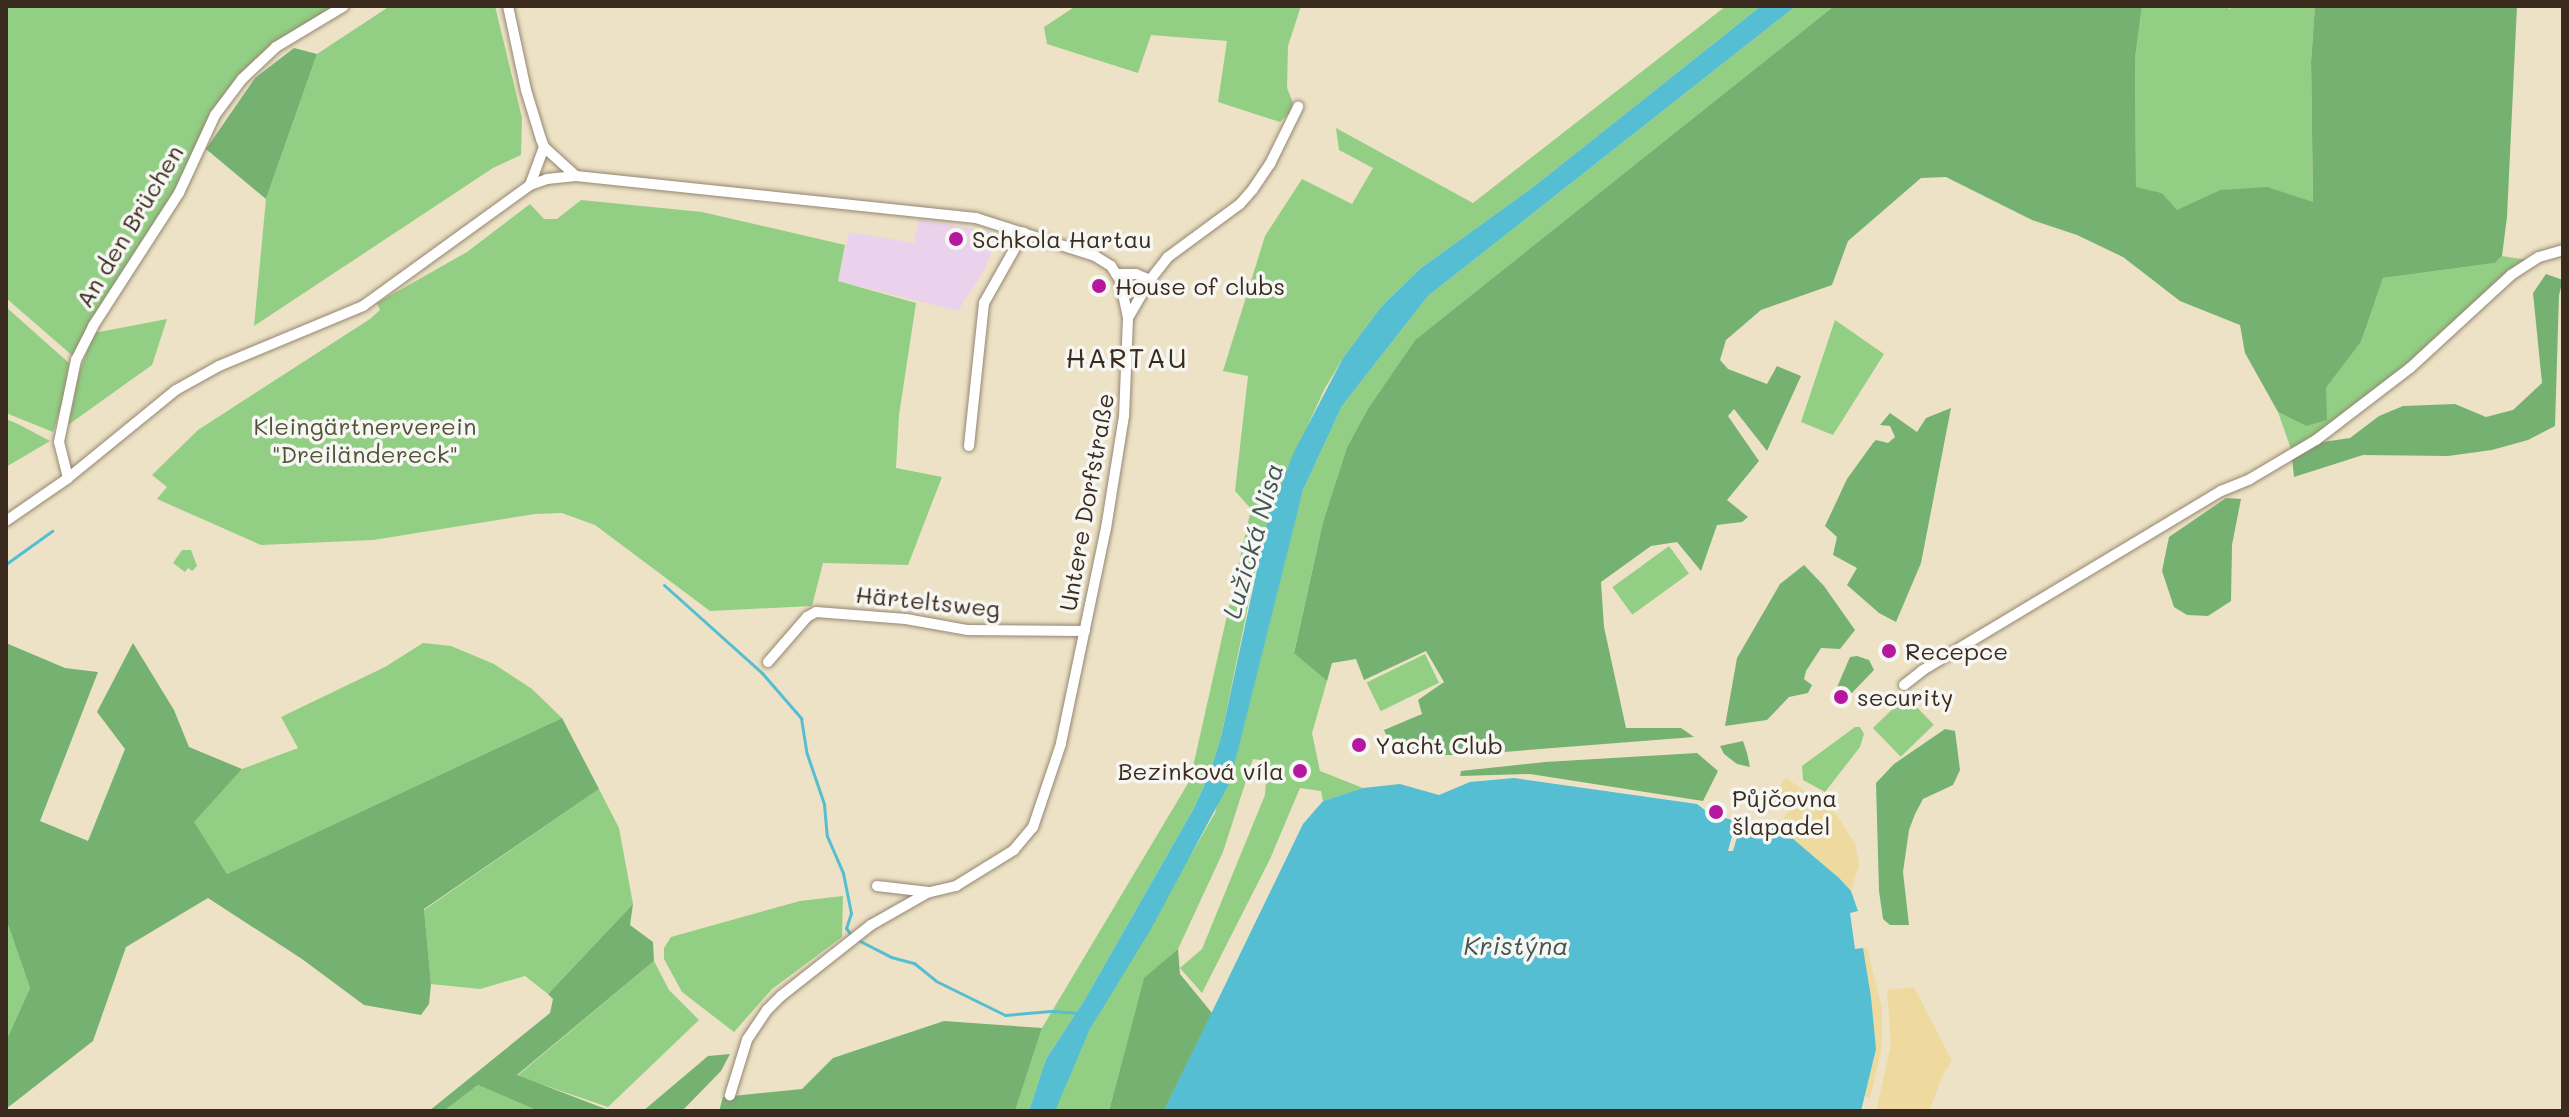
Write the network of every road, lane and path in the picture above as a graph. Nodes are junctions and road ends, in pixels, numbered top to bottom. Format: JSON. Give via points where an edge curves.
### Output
{"nodes":[{"id":1,"x":344,"y":6,"type":"edge"},
{"id":2,"x":508,"y":6,"type":"edge"},
{"id":3,"x":1298,"y":107,"type":"dead end"},
{"id":4,"x":544,"y":147,"type":"junction"},
{"id":5,"x":576,"y":176,"type":"junction"},
{"id":6,"x":530,"y":185,"type":"junction"},
{"id":7,"x":1024,"y":232,"type":"junction"},
{"id":8,"x":2563,"y":250,"type":"edge"},
{"id":9,"x":1116,"y":274,"type":"junction"},
{"id":10,"x":1150,"y":280,"type":"junction"},
{"id":11,"x":1128,"y":318,"type":"junction"},
{"id":12,"x":969,"y":446,"type":"dead end"},
{"id":13,"x":68,"y":478,"type":"junction"},
{"id":14,"x":6,"y":521,"type":"edge"},
{"id":15,"x":1085,"y":631,"type":"junction"},
{"id":16,"x":768,"y":662,"type":"dead end"},
{"id":17,"x":1904,"y":685,"type":"dead end"},
{"id":18,"x":877,"y":886,"type":"dead end"},
{"id":19,"x":929,"y":892,"type":"junction"},
{"id":20,"x":730,"y":1095,"type":"dead end"}],
"edges":[{"from":1,"to":13,"type":"street","name":"An den Brüchen","via":[[276,47],[215,115],[179,193],[76,360],[59,442]]},
{"from":2,"to":4,"type":"street"},
{"from":3,"to":10,"type":"street","via":[[1253,189],[1168,257]]},
{"from":4,"to":5,"type":"street"},
{"from":4,"to":6,"type":"street"},
{"from":5,"to":6,"type":"street"},
{"from":5,"to":7,"type":"street","via":[[959,216]]},
{"from":6,"to":13,"type":"street","via":[[363,306],[219,366],[176,390]]},
{"from":7,"to":9,"type":"street","via":[[1095,256]]},
{"from":7,"to":12,"type":"street","via":[[984,303]]},
{"from":8,"to":17,"type":"street","via":[[2539,257],[2511,275],[2410,368],[2316,440],[2221,491]]},
{"from":9,"to":10,"type":"street"},
{"from":9,"to":11,"type":"street","name":"Untere Dorfstraße"},
{"from":10,"to":11,"type":"street"},
{"from":11,"to":15,"type":"street","name":"Untere Dorfstraße","via":[[1124,416]]},
{"from":13,"to":14,"type":"street"},
{"from":15,"to":16,"type":"street","name":"Härteltsweg","via":[[968,630],[816,612]]},
{"from":15,"to":19,"type":"street","name":"Untere Dorfstraße","via":[[1056,764],[1033,827],[1004,857],[956,886]]},
{"from":18,"to":19,"type":"street"},
{"from":19,"to":20,"type":"street","name":"Untere Dorfstraße","via":[[854,938],[767,1010],[747,1040]]}]}
